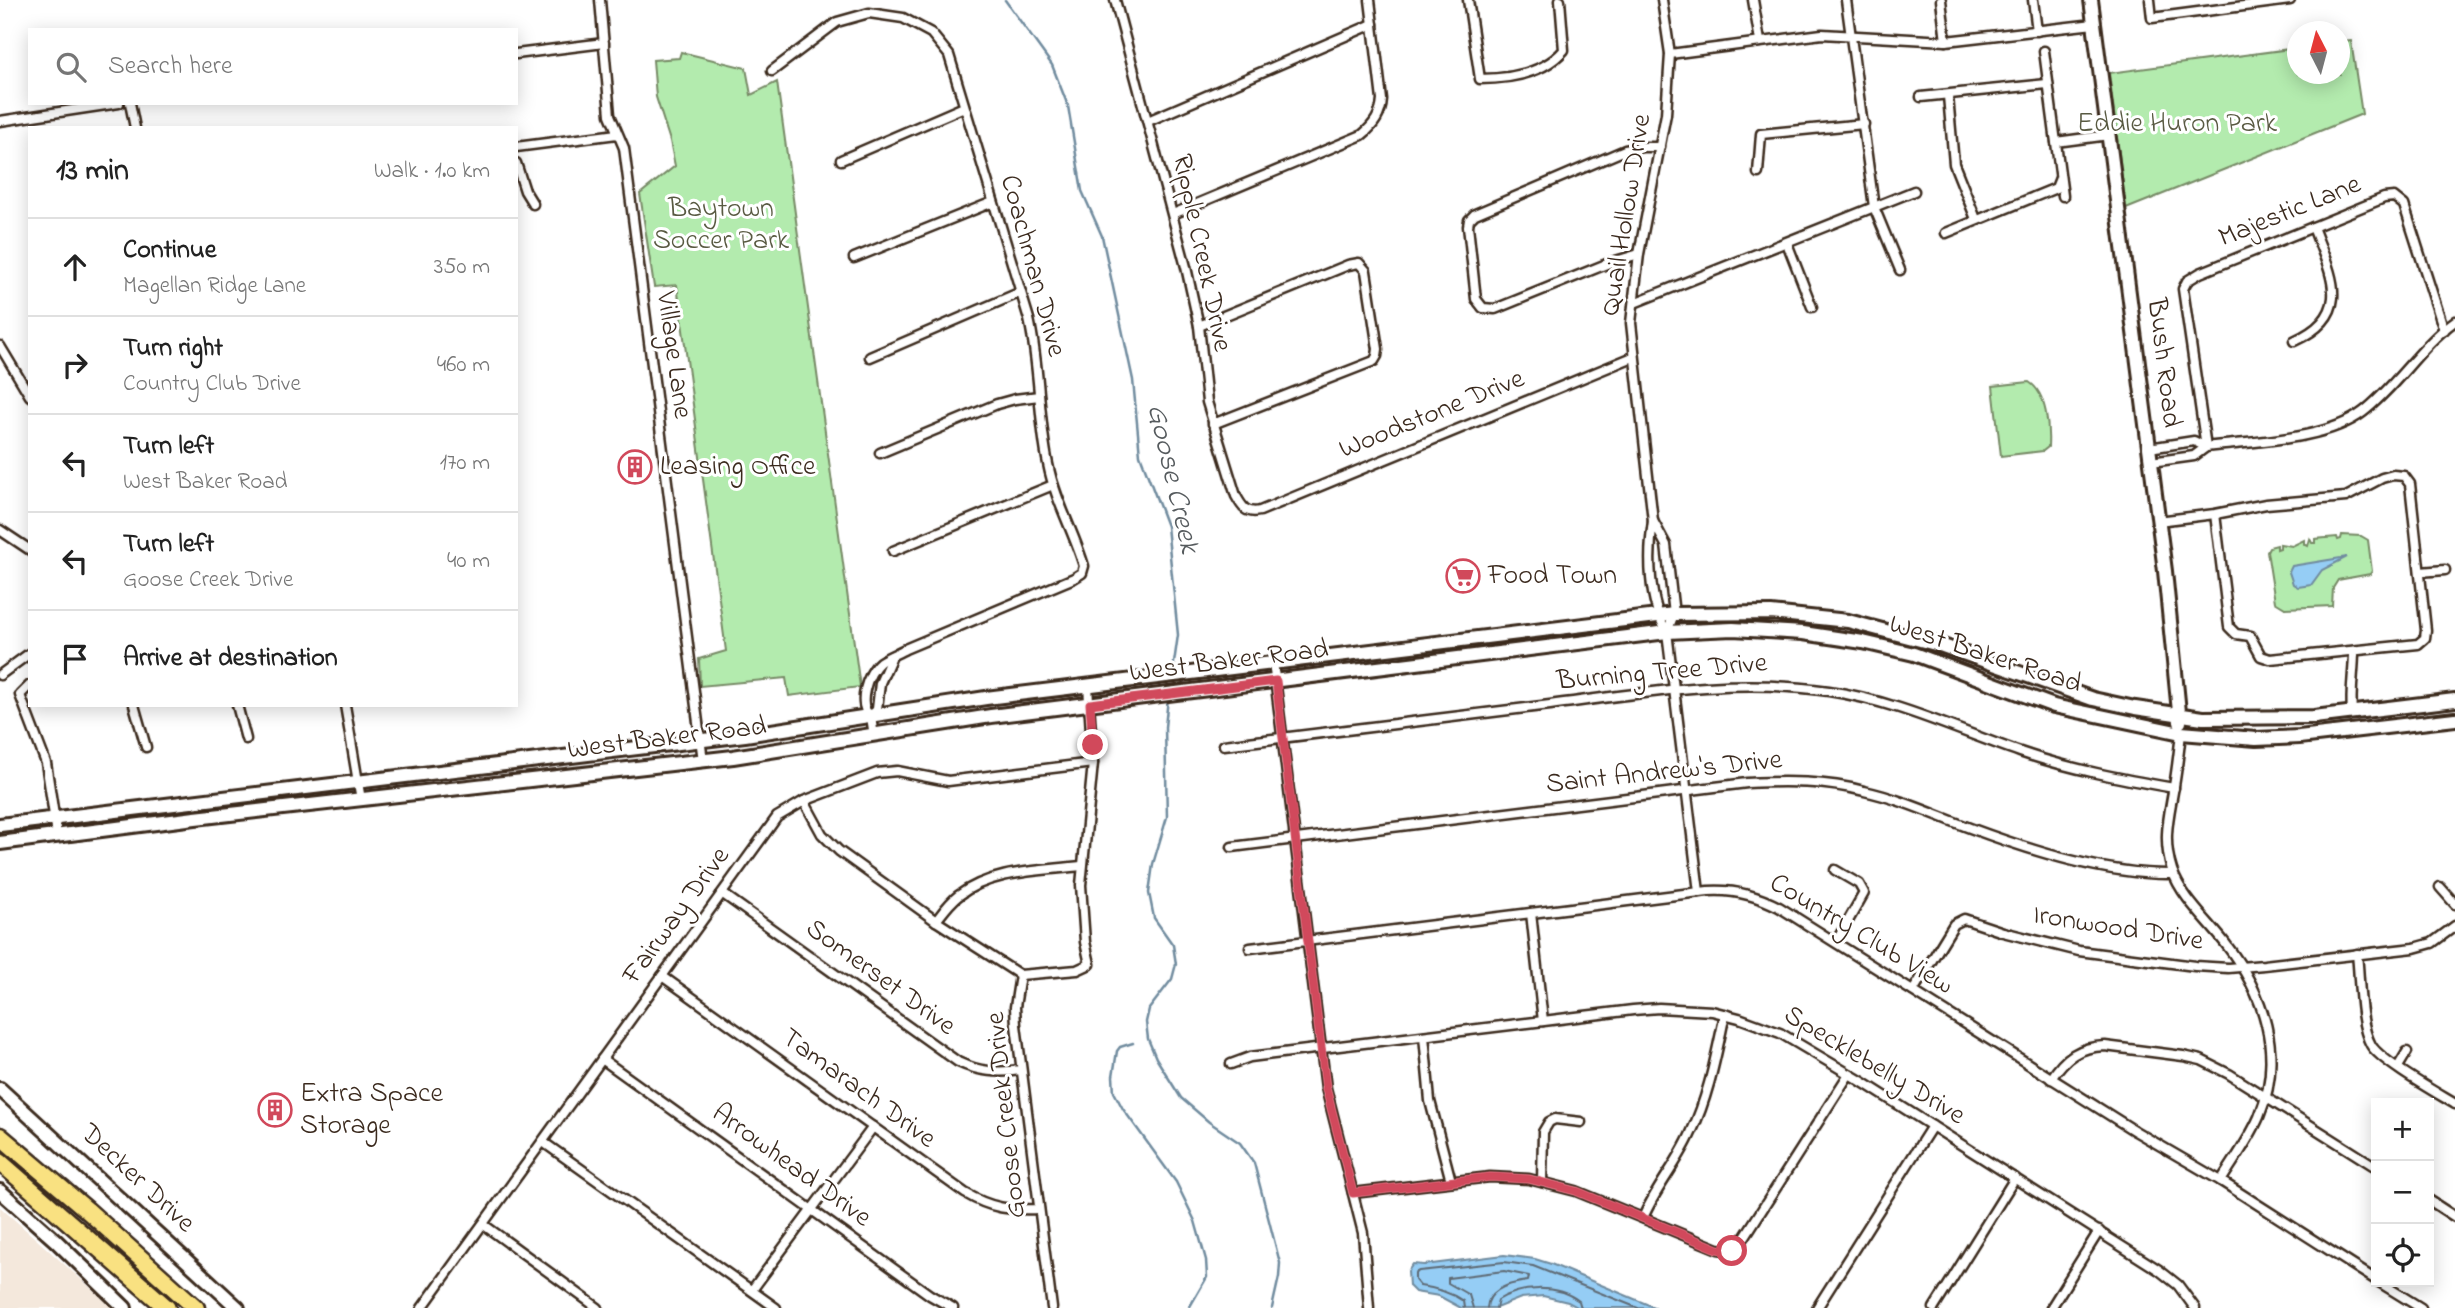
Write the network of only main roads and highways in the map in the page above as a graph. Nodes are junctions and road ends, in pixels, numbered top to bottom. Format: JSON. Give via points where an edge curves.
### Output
{"nodes":[{"id":1,"x":2091,"y":0,"type":"edge"},
{"id":2,"x":1848,"y":621,"type":"junction"},
{"id":3,"x":1516,"y":633,"type":"junction"},
{"id":4,"x":1843,"y":639,"type":"junction"},
{"id":5,"x":1519,"y":650,"type":"junction"},
{"id":6,"x":2006,"y":670,"type":"junction"},
{"id":7,"x":2000,"y":687,"type":"junction"},
{"id":8,"x":2455,"y":700,"type":"edge"},
{"id":9,"x":2353,"y":712,"type":"junction"},
{"id":10,"x":2180,"y":715,"type":"junction"},
{"id":11,"x":2455,"y":719,"type":"edge"},
{"id":12,"x":2354,"y":731,"type":"junction"},
{"id":13,"x":2181,"y":733,"type":"junction"},
{"id":14,"x":537,"y":761,"type":"junction"},
{"id":15,"x":539,"y":779,"type":"junction"},
{"id":16,"x":193,"y":802,"type":"junction"},
{"id":17,"x":195,"y":818,"type":"junction"},
{"id":18,"x":0,"y":825,"type":"edge"},
{"id":19,"x":0,"y":843,"type":"edge"},
{"id":20,"x":0,"y":1089,"type":"edge"},
{"id":21,"x":0,"y":1136,"type":"edge"},
{"id":22,"x":0,"y":1162,"type":"edge"},
{"id":23,"x":0,"y":1191,"type":"edge"},
{"id":24,"x":125,"y":1308,"type":"edge"},
{"id":25,"x":167,"y":1308,"type":"edge"},
{"id":26,"x":196,"y":1308,"type":"edge"},
{"id":27,"x":238,"y":1308,"type":"edge"}],
"edges":[{"from":1,"to":10,"type":"main road","name":"Bush Road"},
{"from":2,"to":3,"type":"main road","name":"West Baker Road","via":[[1771,613],[1674,614]]},
{"from":2,"to":4,"type":"main road"},
{"from":2,"to":6,"type":"main road","name":"West Baker Road","via":[[1943,646]]},
{"from":3,"to":5,"type":"main road"},
{"from":3,"to":14,"type":"main road","name":"West Baker Road","via":[[961,701]]},
{"from":4,"to":5,"type":"main road","name":"West Baker Road","via":[[1733,629]]},
{"from":4,"to":7,"type":"main road","name":"West Baker Road","via":[[1914,654]]},
{"from":5,"to":15,"type":"main road","name":"West Baker Road","via":[[991,716],[703,761]]},
{"from":6,"to":7,"type":"main road"},
{"from":6,"to":10,"type":"main road","name":"West Baker Road","via":[[2093,699]]},
{"from":7,"to":13,"type":"main road","name":"West Baker Road","via":[[2054,706]]},
{"from":8,"to":9,"type":"main road","name":"West Baker Road"},
{"from":9,"to":10,"type":"main road","name":"West Baker Road","via":[[2268,719]]},
{"from":9,"to":12,"type":"main road"},
{"from":10,"to":13,"type":"main road","name":"Bush Road"},
{"from":11,"to":12,"type":"main road","name":"West Baker Road"},
{"from":12,"to":13,"type":"main road","name":"West Baker Road","via":[[2256,738]]},
{"from":14,"to":15,"type":"main road"},
{"from":14,"to":16,"type":"main road","name":"West Baker Road"},
{"from":15,"to":17,"type":"main road","name":"West Baker Road"},
{"from":16,"to":17,"type":"main road"},
{"from":16,"to":18,"type":"main road","name":"West Baker Road"},
{"from":17,"to":19,"type":"main road","name":"West Baker Road"},
{"from":20,"to":27,"type":"main road","name":"Decker Drive"},
{"from":21,"to":26,"type":"highway","name":"Decker Drive"},
{"from":22,"to":25,"type":"highway"},
{"from":23,"to":24,"type":"main road"}]}
